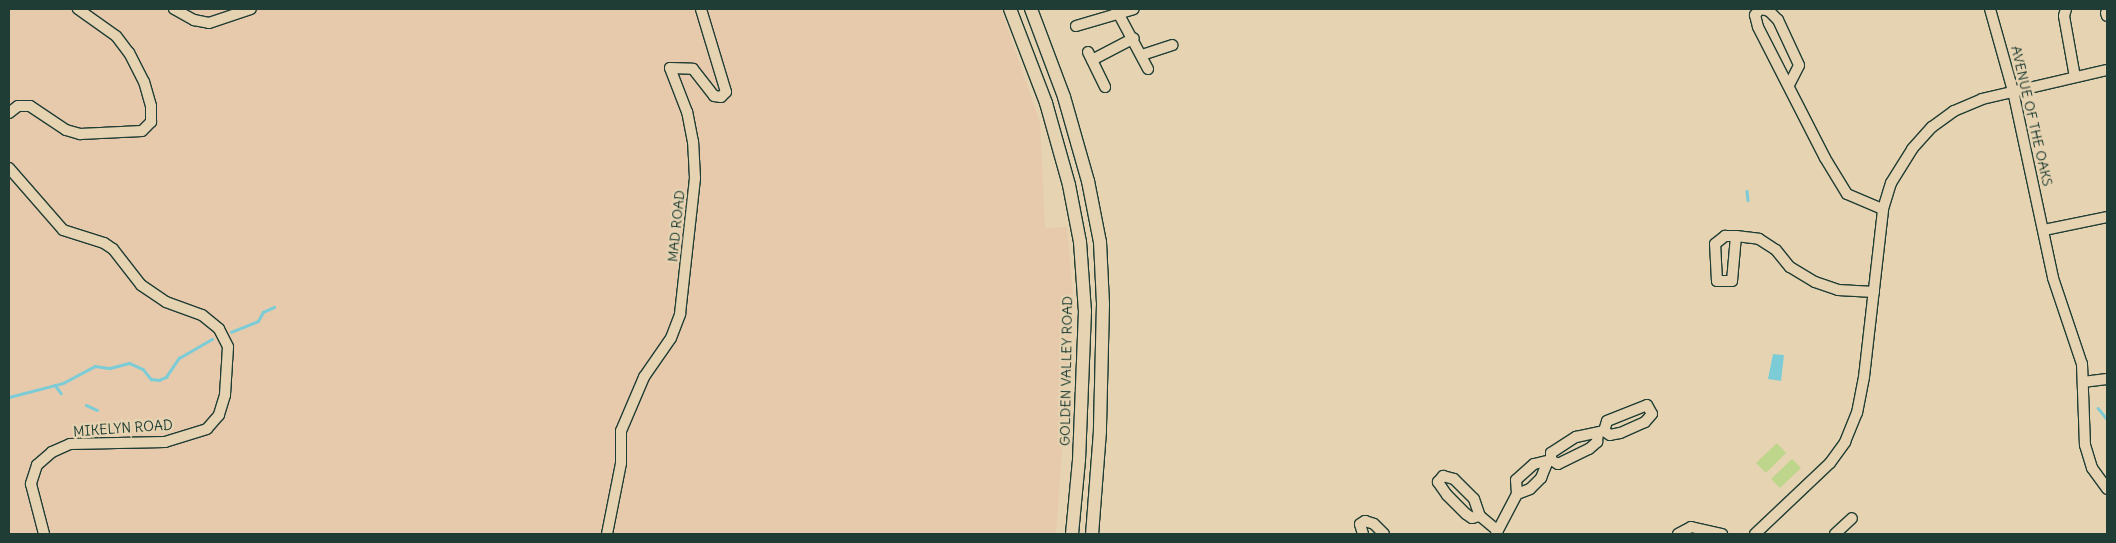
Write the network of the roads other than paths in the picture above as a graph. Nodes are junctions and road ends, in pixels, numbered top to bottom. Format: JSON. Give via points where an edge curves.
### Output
{"nodes":[{"id":1,"x":78,"y":9,"type":"edge"},
{"id":2,"x":174,"y":9,"type":"edge"},
{"id":3,"x":251,"y":9,"type":"edge"},
{"id":4,"x":701,"y":9,"type":"edge"},
{"id":5,"x":1010,"y":9,"type":"edge"},
{"id":6,"x":1031,"y":9,"type":"edge"},
{"id":7,"x":1134,"y":9,"type":"edge"},
{"id":8,"x":1990,"y":9,"type":"edge"},
{"id":9,"x":2066,"y":9,"type":"edge"},
{"id":10,"x":1117,"y":11,"type":"edge"},
{"id":11,"x":1076,"y":26,"type":"dead end"},
{"id":12,"x":1134,"y":38,"type":"junction"},
{"id":13,"x":1172,"y":45,"type":"dead end"},
{"id":14,"x":1142,"y":55,"type":"junction"},
{"id":15,"x":1148,"y":69,"type":"dead end"},
{"id":16,"x":2107,"y":70,"type":"edge"},
{"id":17,"x":2075,"y":77,"type":"junction"},
{"id":18,"x":1789,"y":85,"type":"junction"},
{"id":19,"x":1105,"y":87,"type":"dead end"},
{"id":20,"x":2013,"y":91,"type":"junction"},
{"id":21,"x":9,"y":113,"type":"edge"},
{"id":22,"x":9,"y":168,"type":"edge"},
{"id":23,"x":1883,"y":209,"type":"junction"},
{"id":24,"x":2107,"y":217,"type":"edge"},
{"id":25,"x":2044,"y":230,"type":"junction"},
{"id":26,"x":1736,"y":236,"type":"dead end"},
{"id":27,"x":1874,"y":292,"type":"junction"},
{"id":28,"x":2107,"y":379,"type":"edge"},
{"id":29,"x":2083,"y":382,"type":"junction"},
{"id":30,"x":1549,"y":462,"type":"junction"},
{"id":31,"x":2107,"y":489,"type":"edge"},
{"id":32,"x":1517,"y":494,"type":"junction"},
{"id":33,"x":1480,"y":516,"type":"dead end"},
{"id":34,"x":1852,"y":518,"type":"dead end"},
{"id":35,"x":1497,"y":533,"type":"edge"},
{"id":36,"x":44,"y":534,"type":"edge"},
{"id":37,"x":607,"y":534,"type":"edge"},
{"id":38,"x":1072,"y":534,"type":"edge"},
{"id":39,"x":1092,"y":534,"type":"edge"},
{"id":40,"x":1363,"y":534,"type":"edge"},
{"id":41,"x":1384,"y":534,"type":"edge"},
{"id":42,"x":1678,"y":534,"type":"edge"},
{"id":43,"x":1722,"y":534,"type":"edge"},
{"id":44,"x":1755,"y":534,"type":"edge"},
{"id":45,"x":1835,"y":534,"type":"edge"}],
"edges":[{"from":1,"to":21,"type":"street","via":[[116,36],[129,53],[144,82],[151,106],[151,122],[142,131],[80,134],[66,130],[30,106],[18,106]]},
{"from":2,"to":3,"type":"street","via":[[194,20],[209,23]]},
{"from":4,"to":37,"type":"street","name":"MAD ROAD","via":[[726,92],[721,97],[714,96],[693,69],[670,68],[693,142],[695,178],[680,314],[671,338],[644,377],[621,431],[621,463]]},
{"from":5,"to":38,"type":"main road","name":"GOLDEN VALLEY ROAD","via":[[1046,103],[1069,185],[1080,242],[1085,311],[1079,460]]},
{"from":6,"to":39,"type":"main road","via":[[1064,97],[1088,181],[1100,242],[1103,304],[1100,431]]},
{"from":7,"to":10,"type":"street"},
{"from":8,"to":20,"type":"street","name":"AVENUE OF THE OAKS"},
{"from":9,"to":17,"type":"street","via":[[2064,16]]},
{"from":10,"to":11,"type":"street"},
{"from":10,"to":12,"type":"street"},
{"from":12,"to":14,"type":"street"},
{"from":12,"to":19,"type":"street","via":[[1090,56]]},
{"from":13,"to":14,"type":"street"},
{"from":14,"to":15,"type":"street"},
{"from":16,"to":17,"type":"street"},
{"from":17,"to":20,"type":"street"},
{"from":18,"to":18,"type":"street","via":[[1800,66],[1778,20],[1769,11],[1760,10],[1754,15],[1758,27]]},
{"from":18,"to":23,"type":"street","via":[[1825,158],[1847,194]]},
{"from":20,"to":23,"type":"street","via":[[1975,102],[1932,127],[1900,165]]},
{"from":20,"to":25,"type":"street","name":"AVENUE OF THE OAKS"},
{"from":22,"to":36,"type":"street","name":"MIKELYN ROAD","via":[[63,230],[113,249],[141,284],[166,302],[202,315],[219,329],[228,347],[225,395],[219,415],[206,428],[165,442],[70,444],[52,452],[37,465],[31,484]]},
{"from":23,"to":27,"type":"street"},
{"from":24,"to":25,"type":"street"},
{"from":25,"to":29,"type":"street","name":"AVENUE OF THE OAKS","via":[[2052,278],[2078,352]]},
{"from":26,"to":27,"type":"street","via":[[1759,239],[1796,271],[1815,282],[1838,290]]},
{"from":27,"to":44,"type":"street","via":[[1862,391],[1845,442],[1813,482]]},
{"from":28,"to":29,"type":"street"},
{"from":29,"to":31,"type":"street","name":"AVENUE OF THE OAKS","via":[[2085,444],[2092,468]]},
{"from":30,"to":30,"type":"street","via":[[1558,464],[1589,449],[1601,432],[1586,432],[1576,437],[1552,453]]},
{"from":30,"to":32,"type":"street","via":[[1541,478],[1530,489]]},
{"from":30,"to":32,"type":"street","via":[[1534,464],[1516,480]]},
{"from":32,"to":35,"type":"street"},
{"from":33,"to":35,"type":"street"},
{"from":34,"to":45,"type":"street"},
{"from":40,"to":41,"type":"street","via":[[1360,524],[1365,521],[1374,524]]},
{"from":42,"to":43,"type":"street","via":[[1691,527]]}]}
